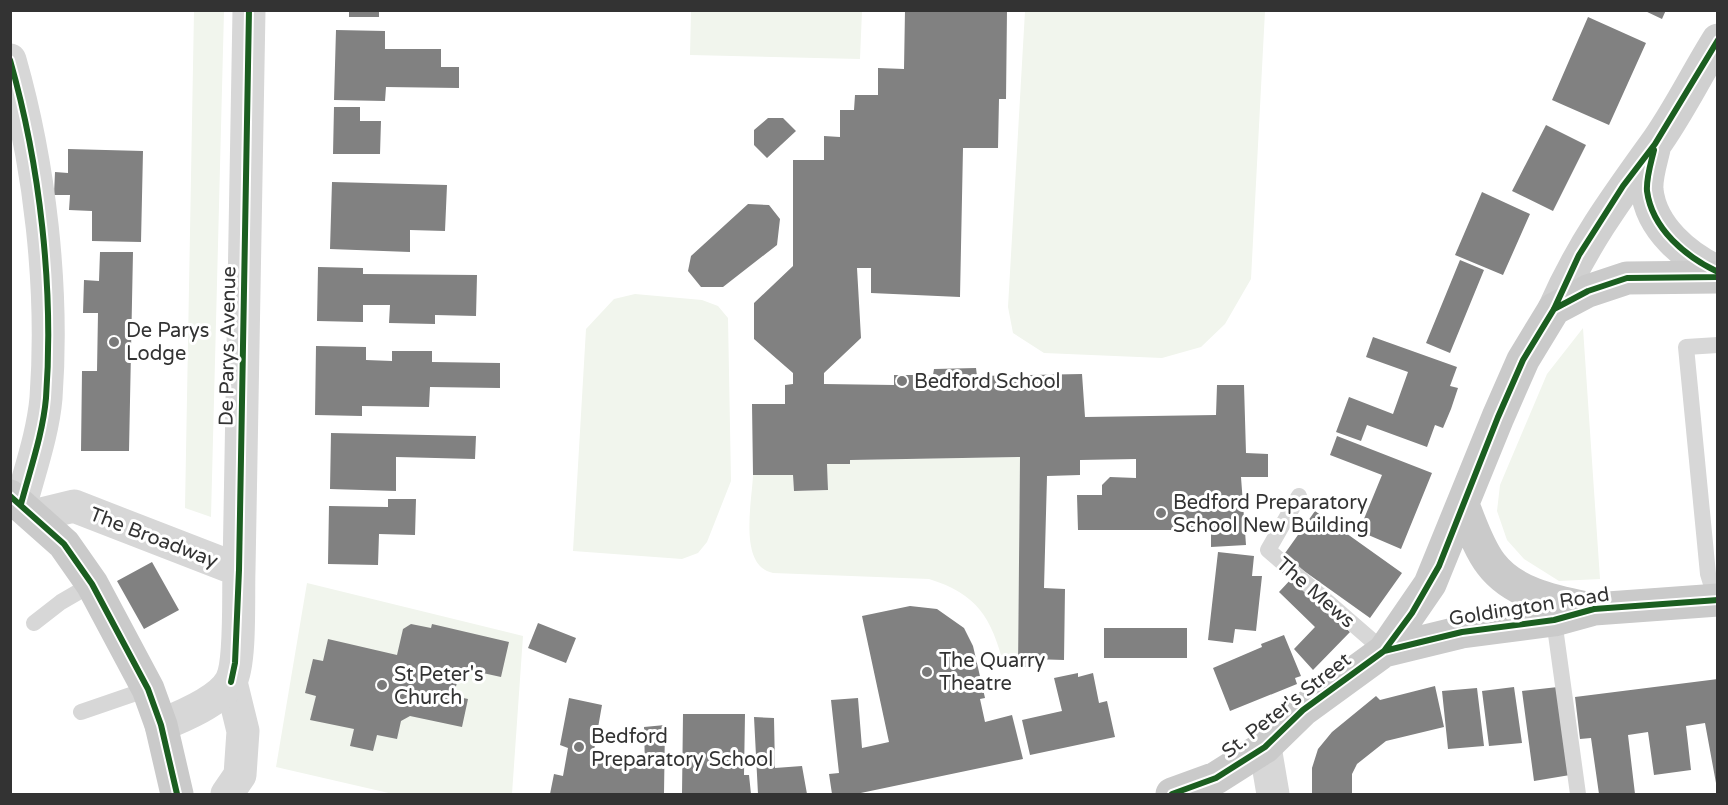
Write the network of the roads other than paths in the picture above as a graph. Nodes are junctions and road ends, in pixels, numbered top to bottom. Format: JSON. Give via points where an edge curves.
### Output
{"nodes":[{"id":1,"x":249,"y":10,"type":"edge"},
{"id":2,"x":1718,"y":40,"type":"edge"},
{"id":3,"x":10,"y":60,"type":"edge"},
{"id":4,"x":1655,"y":144,"type":"junction"},
{"id":5,"x":1718,"y":272,"type":"edge"},
{"id":6,"x":1718,"y":277,"type":"edge"},
{"id":7,"x":1554,"y":309,"type":"junction"},
{"id":8,"x":1718,"y":345,"type":"edge"},
{"id":9,"x":1299,"y":496,"type":"dead end"},
{"id":10,"x":21,"y":505,"type":"edge"},
{"id":11,"x":1463,"y":505,"type":"junction"},
{"id":12,"x":239,"y":570,"type":"junction"},
{"id":13,"x":92,"y":584,"type":"junction"},
{"id":14,"x":1717,"y":600,"type":"edge"},
{"id":15,"x":1594,"y":609,"type":"junction"},
{"id":16,"x":1554,"y":620,"type":"junction"},
{"id":17,"x":34,"y":623,"type":"dead end"},
{"id":18,"x":1384,"y":651,"type":"junction"},
{"id":19,"x":231,"y":682,"type":"junction"},
{"id":20,"x":148,"y":689,"type":"junction"},
{"id":21,"x":81,"y":712,"type":"dead end"},
{"id":22,"x":161,"y":725,"type":"junction"},
{"id":23,"x":1265,"y":747,"type":"junction"},
{"id":24,"x":177,"y":795,"type":"edge"},
{"id":25,"x":227,"y":795,"type":"edge"},
{"id":26,"x":1172,"y":795,"type":"edge"},
{"id":27,"x":1273,"y":795,"type":"edge"},
{"id":28,"x":1578,"y":795,"type":"edge"}],
"edges":[{"from":1,"to":12,"type":"street","name":"De Parys Avenue"},
{"from":2,"to":4,"type":"main road"},
{"from":3,"to":10,"type":"street","via":[[24,110],[47,273],[46,399]]},
{"from":4,"to":5,"type":"main road","via":[[1647,191],[1657,220],[1688,255]]},
{"from":4,"to":7,"type":"main road","via":[[1579,255]]},
{"from":6,"to":7,"type":"main road","via":[[1627,278],[1588,291]]},
{"from":7,"to":11,"type":"main road","via":[[1523,360]]},
{"from":8,"to":14,"type":"lane","via":[[1686,346],[1708,574]]},
{"from":9,"to":18,"type":"lane","name":"The Mews","via":[[1268,550]]},
{"from":10,"to":12,"type":"street","name":"The Broadway","via":[[74,506]]},
{"from":10,"to":13,"type":"main road","via":[[64,544]]},
{"from":11,"to":15,"type":"main road","name":"Goldington Road","via":[[1482,549],[1503,576],[1544,599]]},
{"from":11,"to":18,"type":"main road","via":[[1430,584]]},
{"from":12,"to":19,"type":"street","name":"De Parys Avenue"},
{"from":13,"to":17,"type":"lane"},
{"from":13,"to":20,"type":"main road"},
{"from":14,"to":15,"type":"main road","name":"Goldington Road"},
{"from":15,"to":16,"type":"main road","name":"Goldington Road"},
{"from":16,"to":18,"type":"main road","name":"Goldington Road","via":[[1473,630]]},
{"from":16,"to":28,"type":"lane"},
{"from":18,"to":23,"type":"main road","name":"St. Peter's Street","via":[[1303,710]]},
{"from":19,"to":22,"type":"street","via":[[199,710]]},
{"from":19,"to":25,"type":"street","name":"De Parys Avenue","via":[[243,731],[240,775]]},
{"from":20,"to":21,"type":"lane"},
{"from":20,"to":22,"type":"main road"},
{"from":22,"to":24,"type":"main road"},
{"from":23,"to":26,"type":"main road","name":"St. Peter's Street","via":[[1216,778]]},
{"from":23,"to":27,"type":"street"}]}
